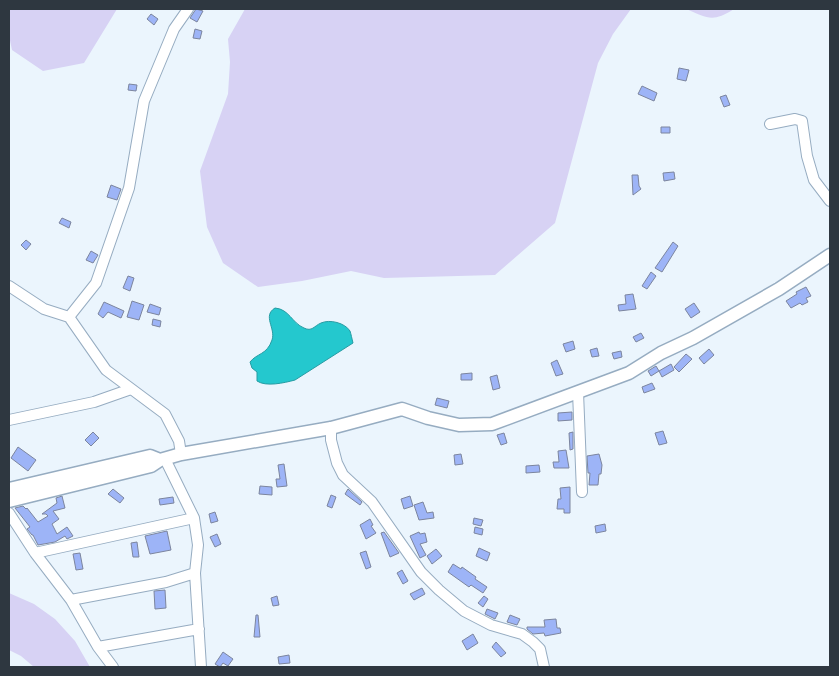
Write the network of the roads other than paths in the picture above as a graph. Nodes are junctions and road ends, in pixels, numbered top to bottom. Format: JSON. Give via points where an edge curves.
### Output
{"nodes":[{"id":1,"x":188,"y":9,"type":"edge"},
{"id":2,"x":770,"y":124,"type":"dead end"},
{"id":3,"x":830,"y":202,"type":"edge"},
{"id":4,"x":830,"y":255,"type":"edge"},
{"id":5,"x":9,"y":286,"type":"edge"},
{"id":6,"x":69,"y":317,"type":"junction"},
{"id":7,"x":131,"y":389,"type":"junction"},
{"id":8,"x":578,"y":392,"type":"junction"},
{"id":9,"x":9,"y":420,"type":"edge"},
{"id":10,"x":330,"y":428,"type":"junction"},
{"id":11,"x":181,"y":454,"type":"junction"},
{"id":12,"x":162,"y":459,"type":"junction"},
{"id":13,"x":9,"y":489,"type":"edge"},
{"id":14,"x":582,"y":492,"type":"dead end"},
{"id":15,"x":9,"y":501,"type":"edge"},
{"id":16,"x":9,"y":513,"type":"edge"},
{"id":17,"x":194,"y":518,"type":"junction"},
{"id":18,"x":35,"y":553,"type":"junction"},
{"id":19,"x":195,"y":573,"type":"junction"},
{"id":20,"x":71,"y":600,"type":"junction"},
{"id":21,"x":199,"y":629,"type":"junction"},
{"id":22,"x":98,"y":646,"type":"junction"},
{"id":23,"x":113,"y":667,"type":"edge"},
{"id":24,"x":201,"y":667,"type":"edge"},
{"id":25,"x":544,"y":667,"type":"edge"}],
"edges":[{"from":1,"to":6,"type":"street","via":[[174,29],[144,101],[129,188],[96,283]]},
{"from":2,"to":3,"type":"street","via":[[795,119],[802,121],[814,180]]},
{"from":4,"to":8,"type":"main road","via":[[779,289],[629,373]]},
{"from":5,"to":6,"type":"street","via":[[44,309]]},
{"from":6,"to":7,"type":"street","via":[[106,370]]},
{"from":7,"to":9,"type":"street","via":[[94,402]]},
{"from":7,"to":11,"type":"street","via":[[165,414],[179,441]]},
{"from":8,"to":10,"type":"main road","via":[[492,424],[459,425],[402,409]]},
{"from":8,"to":14,"type":"street"},
{"from":10,"to":11,"type":"main road"},
{"from":10,"to":25,"type":"street","via":[[343,476],[372,502],[421,572],[464,610],[491,625],[522,634],[533,642],[540,650]]},
{"from":11,"to":12,"type":"main road"},
{"from":12,"to":13,"type":"main road","via":[[150,456]]},
{"from":12,"to":15,"type":"main road","via":[[152,466]]},
{"from":12,"to":17,"type":"street"},
{"from":16,"to":18,"type":"street"},
{"from":17,"to":18,"type":"street"},
{"from":17,"to":19,"type":"street","via":[[198,545]]},
{"from":18,"to":20,"type":"street"},
{"from":19,"to":20,"type":"street","via":[[166,582]]},
{"from":19,"to":21,"type":"street"},
{"from":20,"to":22,"type":"street"},
{"from":21,"to":22,"type":"street"},
{"from":21,"to":24,"type":"street"},
{"from":22,"to":23,"type":"street"}]}
